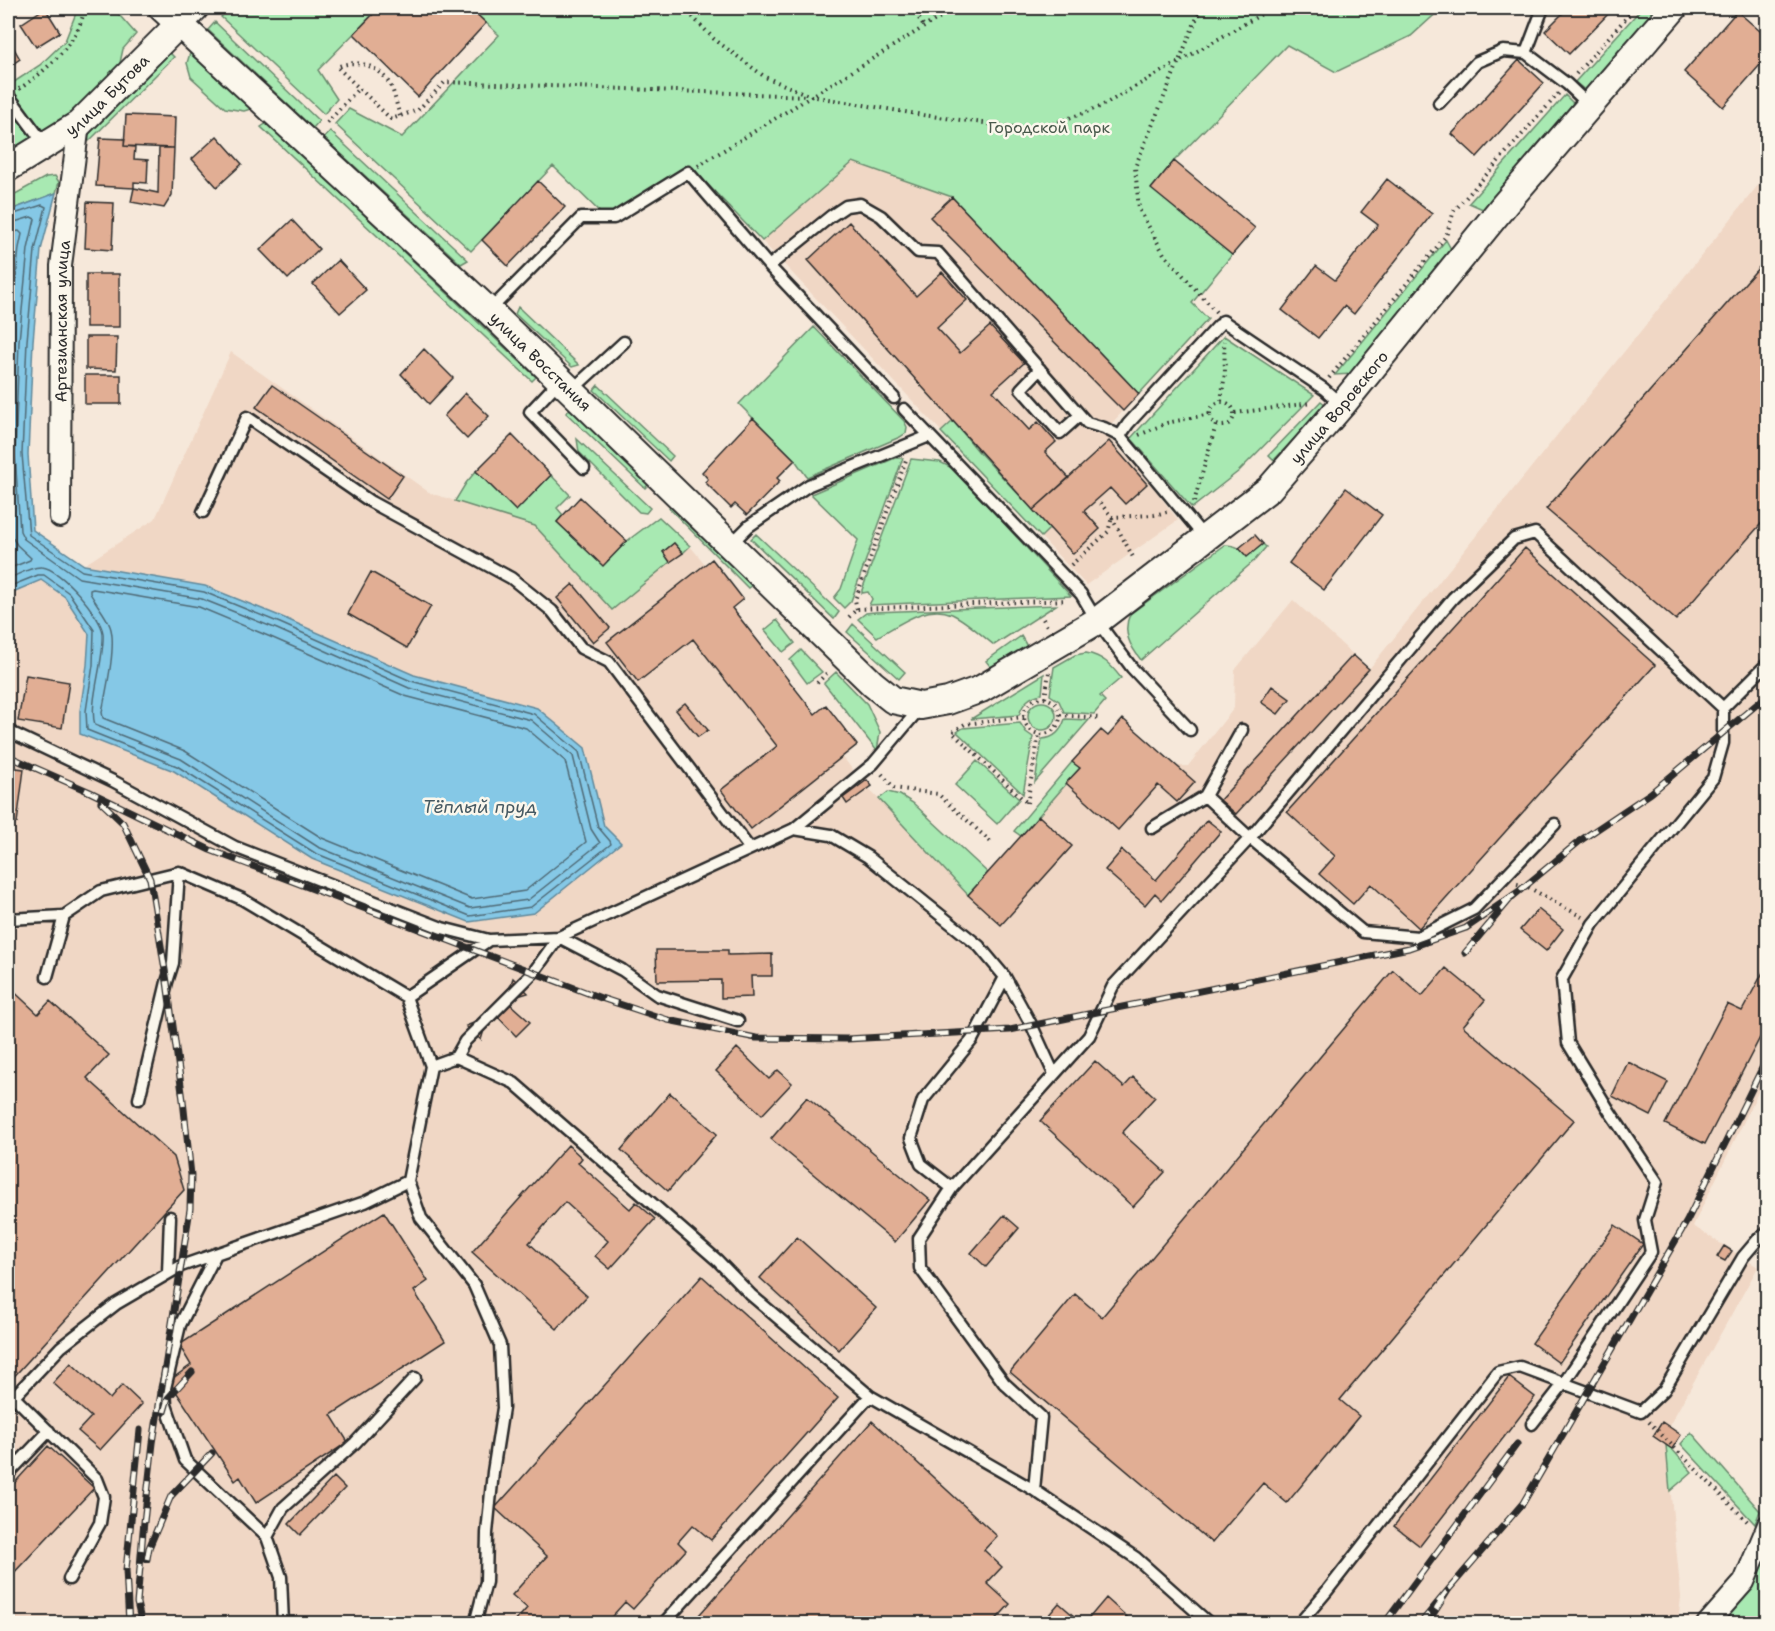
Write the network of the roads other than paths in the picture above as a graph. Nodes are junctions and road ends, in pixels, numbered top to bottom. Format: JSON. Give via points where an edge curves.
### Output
{"nodes":[{"id":1,"x":1544,"y":8,"type":"edge"},
{"id":2,"x":1674,"y":8,"type":"edge"},
{"id":3,"x":179,"y":13,"type":"edge"},
{"id":4,"x":1526,"y":54,"type":"junction"},
{"id":5,"x":8,"y":95,"type":"edge"},
{"id":6,"x":1439,"y":103,"type":"dead end"},
{"id":7,"x":1589,"y":105,"type":"junction"},
{"id":8,"x":79,"y":124,"type":"junction"},
{"id":9,"x":46,"y":146,"type":"junction"},
{"id":10,"x":8,"y":168,"type":"edge"},
{"id":11,"x":769,"y":266,"type":"junction"},
{"id":12,"x":489,"y":311,"type":"junction"},
{"id":13,"x":624,"y":342,"type":"dead end"},
{"id":14,"x":1040,"y":369,"type":"junction"},
{"id":15,"x":566,"y":385,"type":"junction"},
{"id":16,"x":1333,"y":397,"type":"junction"},
{"id":17,"x":894,"y":398,"type":"dead end"},
{"id":18,"x":904,"y":409,"type":"dead end"},
{"id":19,"x":1080,"y":414,"type":"junction"},
{"id":20,"x":929,"y":436,"type":"junction"},
{"id":21,"x":1120,"y":436,"type":"junction"},
{"id":22,"x":584,"y":468,"type":"dead end"},
{"id":23,"x":203,"y":512,"type":"dead end"},
{"id":24,"x":60,"y":517,"type":"dead end"},
{"id":25,"x":1205,"y":538,"type":"junction"},
{"id":26,"x":731,"y":544,"type":"junction"},
{"id":27,"x":1097,"y":621,"type":"junction"},
{"id":28,"x":1767,"y":663,"type":"edge"},
{"id":29,"x":921,"y":706,"type":"junction"},
{"id":30,"x":1723,"y":708,"type":"junction"},
{"id":31,"x":1190,"y":730,"type":"dead end"},
{"id":32,"x":1242,"y":730,"type":"dead end"},
{"id":33,"x":8,"y":731,"type":"edge"},
{"id":34,"x":1205,"y":796,"type":"junction"},
{"id":35,"x":1555,"y":824,"type":"dead end"},
{"id":36,"x":1152,"y":828,"type":"dead end"},
{"id":37,"x":794,"y":829,"type":"junction"},
{"id":38,"x":1250,"y":838,"type":"junction"},
{"id":39,"x":750,"y":849,"type":"junction"},
{"id":40,"x":179,"y":872,"type":"junction"},
{"id":41,"x":64,"y":916,"type":"junction"},
{"id":42,"x":8,"y":919,"type":"edge"},
{"id":43,"x":559,"y":937,"type":"junction"},
{"id":44,"x":489,"y":940,"type":"junction"},
{"id":45,"x":47,"y":977,"type":"dead end"},
{"id":46,"x":1005,"y":977,"type":"junction"},
{"id":47,"x":406,"y":997,"type":"junction"},
{"id":48,"x":738,"y":1021,"type":"dead end"},
{"id":49,"x":456,"y":1057,"type":"junction"},
{"id":50,"x":431,"y":1066,"type":"junction"},
{"id":51,"x":1054,"y":1074,"type":"junction"},
{"id":52,"x":139,"y":1099,"type":"dead end"},
{"id":53,"x":408,"y":1181,"type":"junction"},
{"id":54,"x":952,"y":1188,"type":"junction"},
{"id":55,"x":170,"y":1217,"type":"dead end"},
{"id":56,"x":1767,"y":1232,"type":"edge"},
{"id":57,"x":216,"y":1254,"type":"junction"},
{"id":58,"x":168,"y":1273,"type":"junction"},
{"id":59,"x":415,"y":1378,"type":"dead end"},
{"id":60,"x":1564,"y":1383,"type":"junction"},
{"id":61,"x":870,"y":1396,"type":"junction"},
{"id":62,"x":10,"y":1400,"type":"edge"},
{"id":63,"x":1532,"y":1424,"type":"dead end"},
{"id":64,"x":49,"y":1431,"type":"junction"},
{"id":65,"x":8,"y":1474,"type":"edge"},
{"id":66,"x":1034,"y":1490,"type":"junction"},
{"id":67,"x":1765,"y":1531,"type":"edge"},
{"id":68,"x":267,"y":1537,"type":"junction"},
{"id":69,"x":69,"y":1579,"type":"dead end"},
{"id":70,"x":283,"y":1623,"type":"edge"},
{"id":71,"x":475,"y":1623,"type":"edge"},
{"id":72,"x":663,"y":1623,"type":"edge"},
{"id":73,"x":1210,"y":1623,"type":"edge"},
{"id":74,"x":1299,"y":1623,"type":"edge"},
{"id":75,"x":1707,"y":1623,"type":"edge"}],
"edges":[{"from":1,"to":4,"type":"lane"},
{"from":2,"to":7,"type":"street","name":"улица Воровского"},
{"from":3,"to":8,"type":"street","name":"улица Бутова"},
{"from":3,"to":12,"type":"street","name":"улица Восстания"},
{"from":4,"to":6,"type":"lane","via":[[1503,51],[1477,62]]},
{"from":4,"to":7,"type":"lane"},
{"from":5,"to":9,"type":"lane"},
{"from":7,"to":16,"type":"street","name":"улица Воровского"},
{"from":8,"to":9,"type":"street","name":"улица Бутова"},
{"from":8,"to":24,"type":"street","name":"Артезианская улица","via":[[61,266]]},
{"from":9,"to":10,"type":"street","name":"улица Бутова"},
{"from":11,"to":12,"type":"lane","via":[[688,172],[614,218],[580,218]]},
{"from":11,"to":14,"type":"lane","via":[[846,206],[860,204],[880,216],[918,252],[938,253]]},
{"from":11,"to":17,"type":"lane"},
{"from":12,"to":15,"type":"street","name":"улица Восстания"},
{"from":13,"to":15,"type":"lane"},
{"from":14,"to":19,"type":"lane"},
{"from":14,"to":19,"type":"lane","via":[[1021,389],[1044,416],[1060,433]]},
{"from":15,"to":22,"type":"lane","via":[[530,412]]},
{"from":15,"to":26,"type":"street","name":"улица Восстания"},
{"from":16,"to":21,"type":"lane","via":[[1221,323]]},
{"from":16,"to":25,"type":"street","name":"улица Воровского","via":[[1269,489]]},
{"from":18,"to":20,"type":"lane"},
{"from":19,"to":21,"type":"lane","via":[[1087,423]]},
{"from":20,"to":26,"type":"lane","via":[[809,485],[749,526]]},
{"from":20,"to":27,"type":"lane","via":[[1061,573]]},
{"from":21,"to":25,"type":"lane"},
{"from":23,"to":39,"type":"lane","via":[[247,417],[371,502],[511,578],[552,611],[581,648],[609,662]]},
{"from":25,"to":27,"type":"street","name":"улица Воровского"},
{"from":26,"to":29,"type":"street","name":"улица Восстания","via":[[873,684],[893,700]]},
{"from":27,"to":29,"type":"street","name":"улица Воровского","via":[[981,689]]},
{"from":27,"to":31,"type":"lane","via":[[1131,668]]},
{"from":28,"to":30,"type":"lane"},
{"from":29,"to":37,"type":"lane","via":[[873,764]]},
{"from":30,"to":38,"type":"lane","via":[[1535,533],[1514,539],[1453,598]]},
{"from":30,"to":60,"type":"lane","via":[[1723,743],[1713,778],[1593,924],[1562,979],[1568,1043],[1657,1182],[1645,1220],[1651,1252]]},
{"from":32,"to":34,"type":"lane"},
{"from":33,"to":44,"type":"lane","via":[[235,847],[442,928]]},
{"from":34,"to":36,"type":"lane"},
{"from":34,"to":38,"type":"lane"},
{"from":35,"to":38,"type":"lane","via":[[1474,909],[1418,937],[1363,932]]},
{"from":37,"to":39,"type":"lane"},
{"from":37,"to":46,"type":"lane","via":[[831,835],[868,857],[979,946]]},
{"from":38,"to":51,"type":"lane","via":[[1113,986],[1089,1035]]},
{"from":39,"to":43,"type":"lane"},
{"from":40,"to":41,"type":"lane","via":[[101,891]]},
{"from":40,"to":47,"type":"lane","via":[[242,899]]},
{"from":40,"to":52,"type":"lane","via":[[173,963]]},
{"from":41,"to":42,"type":"lane"},
{"from":41,"to":45,"type":"lane"},
{"from":43,"to":44,"type":"lane"},
{"from":43,"to":48,"type":"lane","via":[[621,970],[657,995]]},
{"from":43,"to":49,"type":"lane","via":[[533,972],[465,1041]]},
{"from":44,"to":47,"type":"lane"},
{"from":46,"to":51,"type":"lane"},
{"from":46,"to":54,"type":"lane","via":[[972,1040],[923,1100],[911,1138],[921,1164]]},
{"from":47,"to":50,"type":"lane"},
{"from":49,"to":50,"type":"lane"},
{"from":49,"to":61,"type":"lane","via":[[514,1083]]},
{"from":50,"to":53,"type":"lane"},
{"from":51,"to":54,"type":"lane"},
{"from":53,"to":57,"type":"lane","via":[[365,1202]]},
{"from":53,"to":71,"type":"lane","via":[[421,1218],[474,1285],[500,1345],[503,1408],[490,1502],[486,1582]]},
{"from":54,"to":66,"type":"lane","via":[[919,1238],[920,1268],[1004,1383],[1041,1418]]},
{"from":55,"to":58,"type":"lane"},
{"from":56,"to":60,"type":"lane","via":[[1743,1257],[1664,1390],[1641,1412]]},
{"from":57,"to":58,"type":"lane"},
{"from":57,"to":68,"type":"lane","via":[[180,1325],[165,1388],[166,1405],[185,1460]]},
{"from":58,"to":62,"type":"lane","via":[[116,1304],[61,1347]]},
{"from":59,"to":68,"type":"lane","via":[[355,1443],[283,1508]]},
{"from":60,"to":63,"type":"lane"},
{"from":60,"to":74,"type":"lane","via":[[1520,1367],[1498,1372]]},
{"from":61,"to":66,"type":"lane"},
{"from":61,"to":72,"type":"lane"},
{"from":62,"to":64,"type":"lane"},
{"from":64,"to":65,"type":"lane"},
{"from":64,"to":69,"type":"lane","via":[[97,1479],[104,1497],[100,1523]]},
{"from":66,"to":73,"type":"lane","via":[[1136,1558]]},
{"from":67,"to":75,"type":"street","via":[[1744,1582]]},
{"from":68,"to":70,"type":"lane","via":[[281,1577]]}]}
